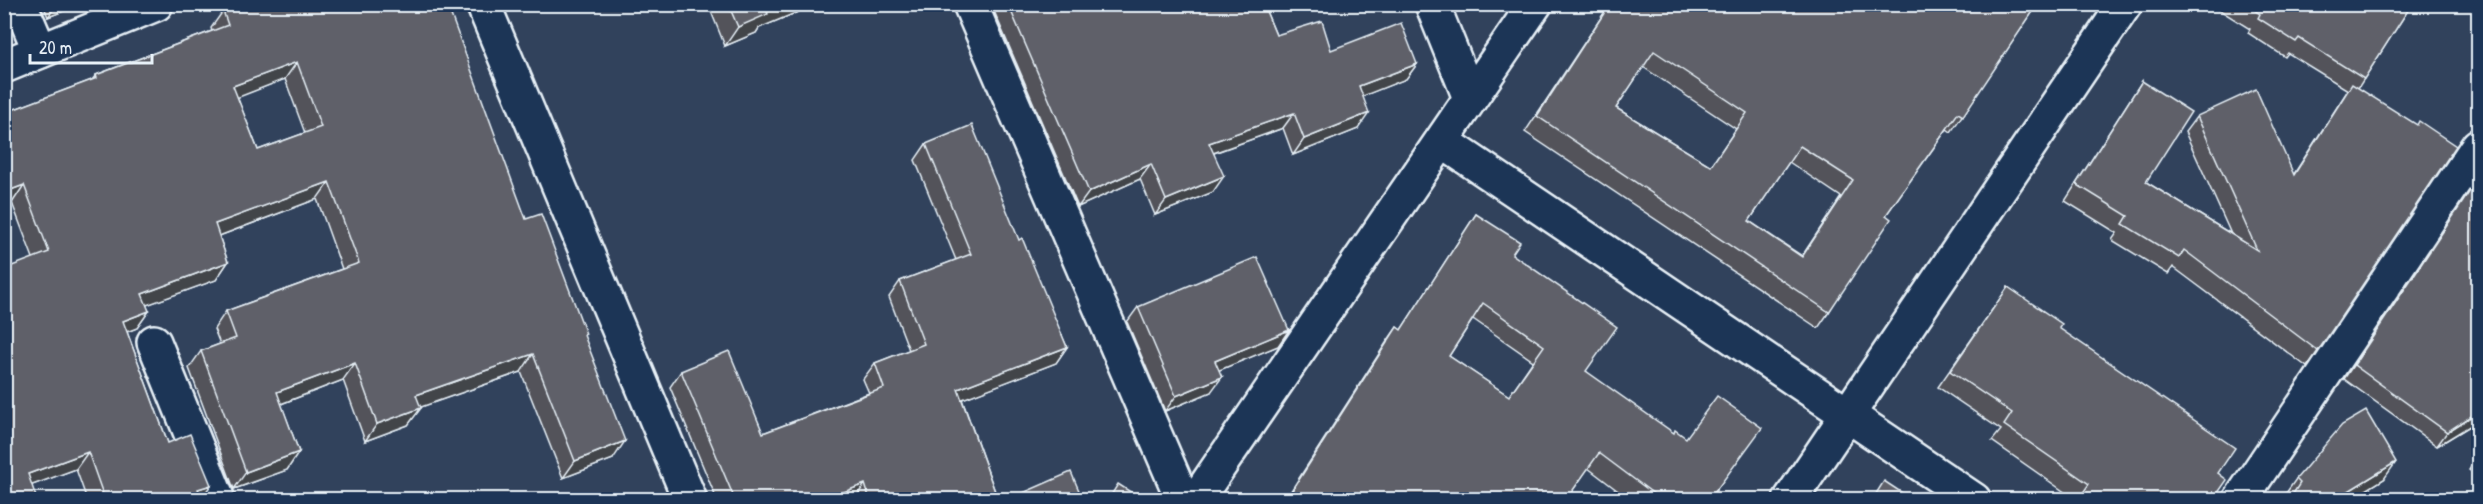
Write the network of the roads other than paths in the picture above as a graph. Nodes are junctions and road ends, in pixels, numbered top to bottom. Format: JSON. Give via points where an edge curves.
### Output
{"nodes":[{"id":1,"x":20,"y":4,"type":"edge"},
{"id":2,"x":156,"y":4,"type":"edge"},
{"id":3,"x":483,"y":4,"type":"edge"},
{"id":4,"x":970,"y":4,"type":"edge"},
{"id":5,"x":1432,"y":4,"type":"edge"},
{"id":6,"x":1535,"y":4,"type":"edge"},
{"id":7,"x":2125,"y":4,"type":"edge"},
{"id":8,"x":40,"y":51,"type":"junction"},
{"id":9,"x":4,"y":66,"type":"edge"},
{"id":10,"x":1470,"y":98,"type":"junction"},
{"id":11,"x":1442,"y":141,"type":"junction"},
{"id":12,"x":2478,"y":146,"type":"edge"},
{"id":13,"x":154,"y":342,"type":"dead end"},
{"id":14,"x":1848,"y":414,"type":"junction"},
{"id":15,"x":218,"y":500,"type":"edge"},
{"id":16,"x":690,"y":500,"type":"edge"},
{"id":17,"x":1183,"y":500,"type":"edge"},
{"id":18,"x":1196,"y":500,"type":"edge"},
{"id":19,"x":1790,"y":500,"type":"edge"},
{"id":20,"x":1974,"y":500,"type":"edge"},
{"id":21,"x":2240,"y":500,"type":"edge"}],
"edges":[{"from":1,"to":8,"type":"street"},
{"from":2,"to":8,"type":"street"},
{"from":3,"to":16,"type":"street"},
{"from":4,"to":17,"type":"street"},
{"from":5,"to":10,"type":"street"},
{"from":6,"to":10,"type":"street"},
{"from":7,"to":14,"type":"street"},
{"from":8,"to":9,"type":"street"},
{"from":10,"to":11,"type":"street"},
{"from":11,"to":14,"type":"street"},
{"from":11,"to":18,"type":"street"},
{"from":12,"to":21,"type":"street"},
{"from":13,"to":15,"type":"street"},
{"from":14,"to":19,"type":"street"},
{"from":14,"to":20,"type":"street"}]}
